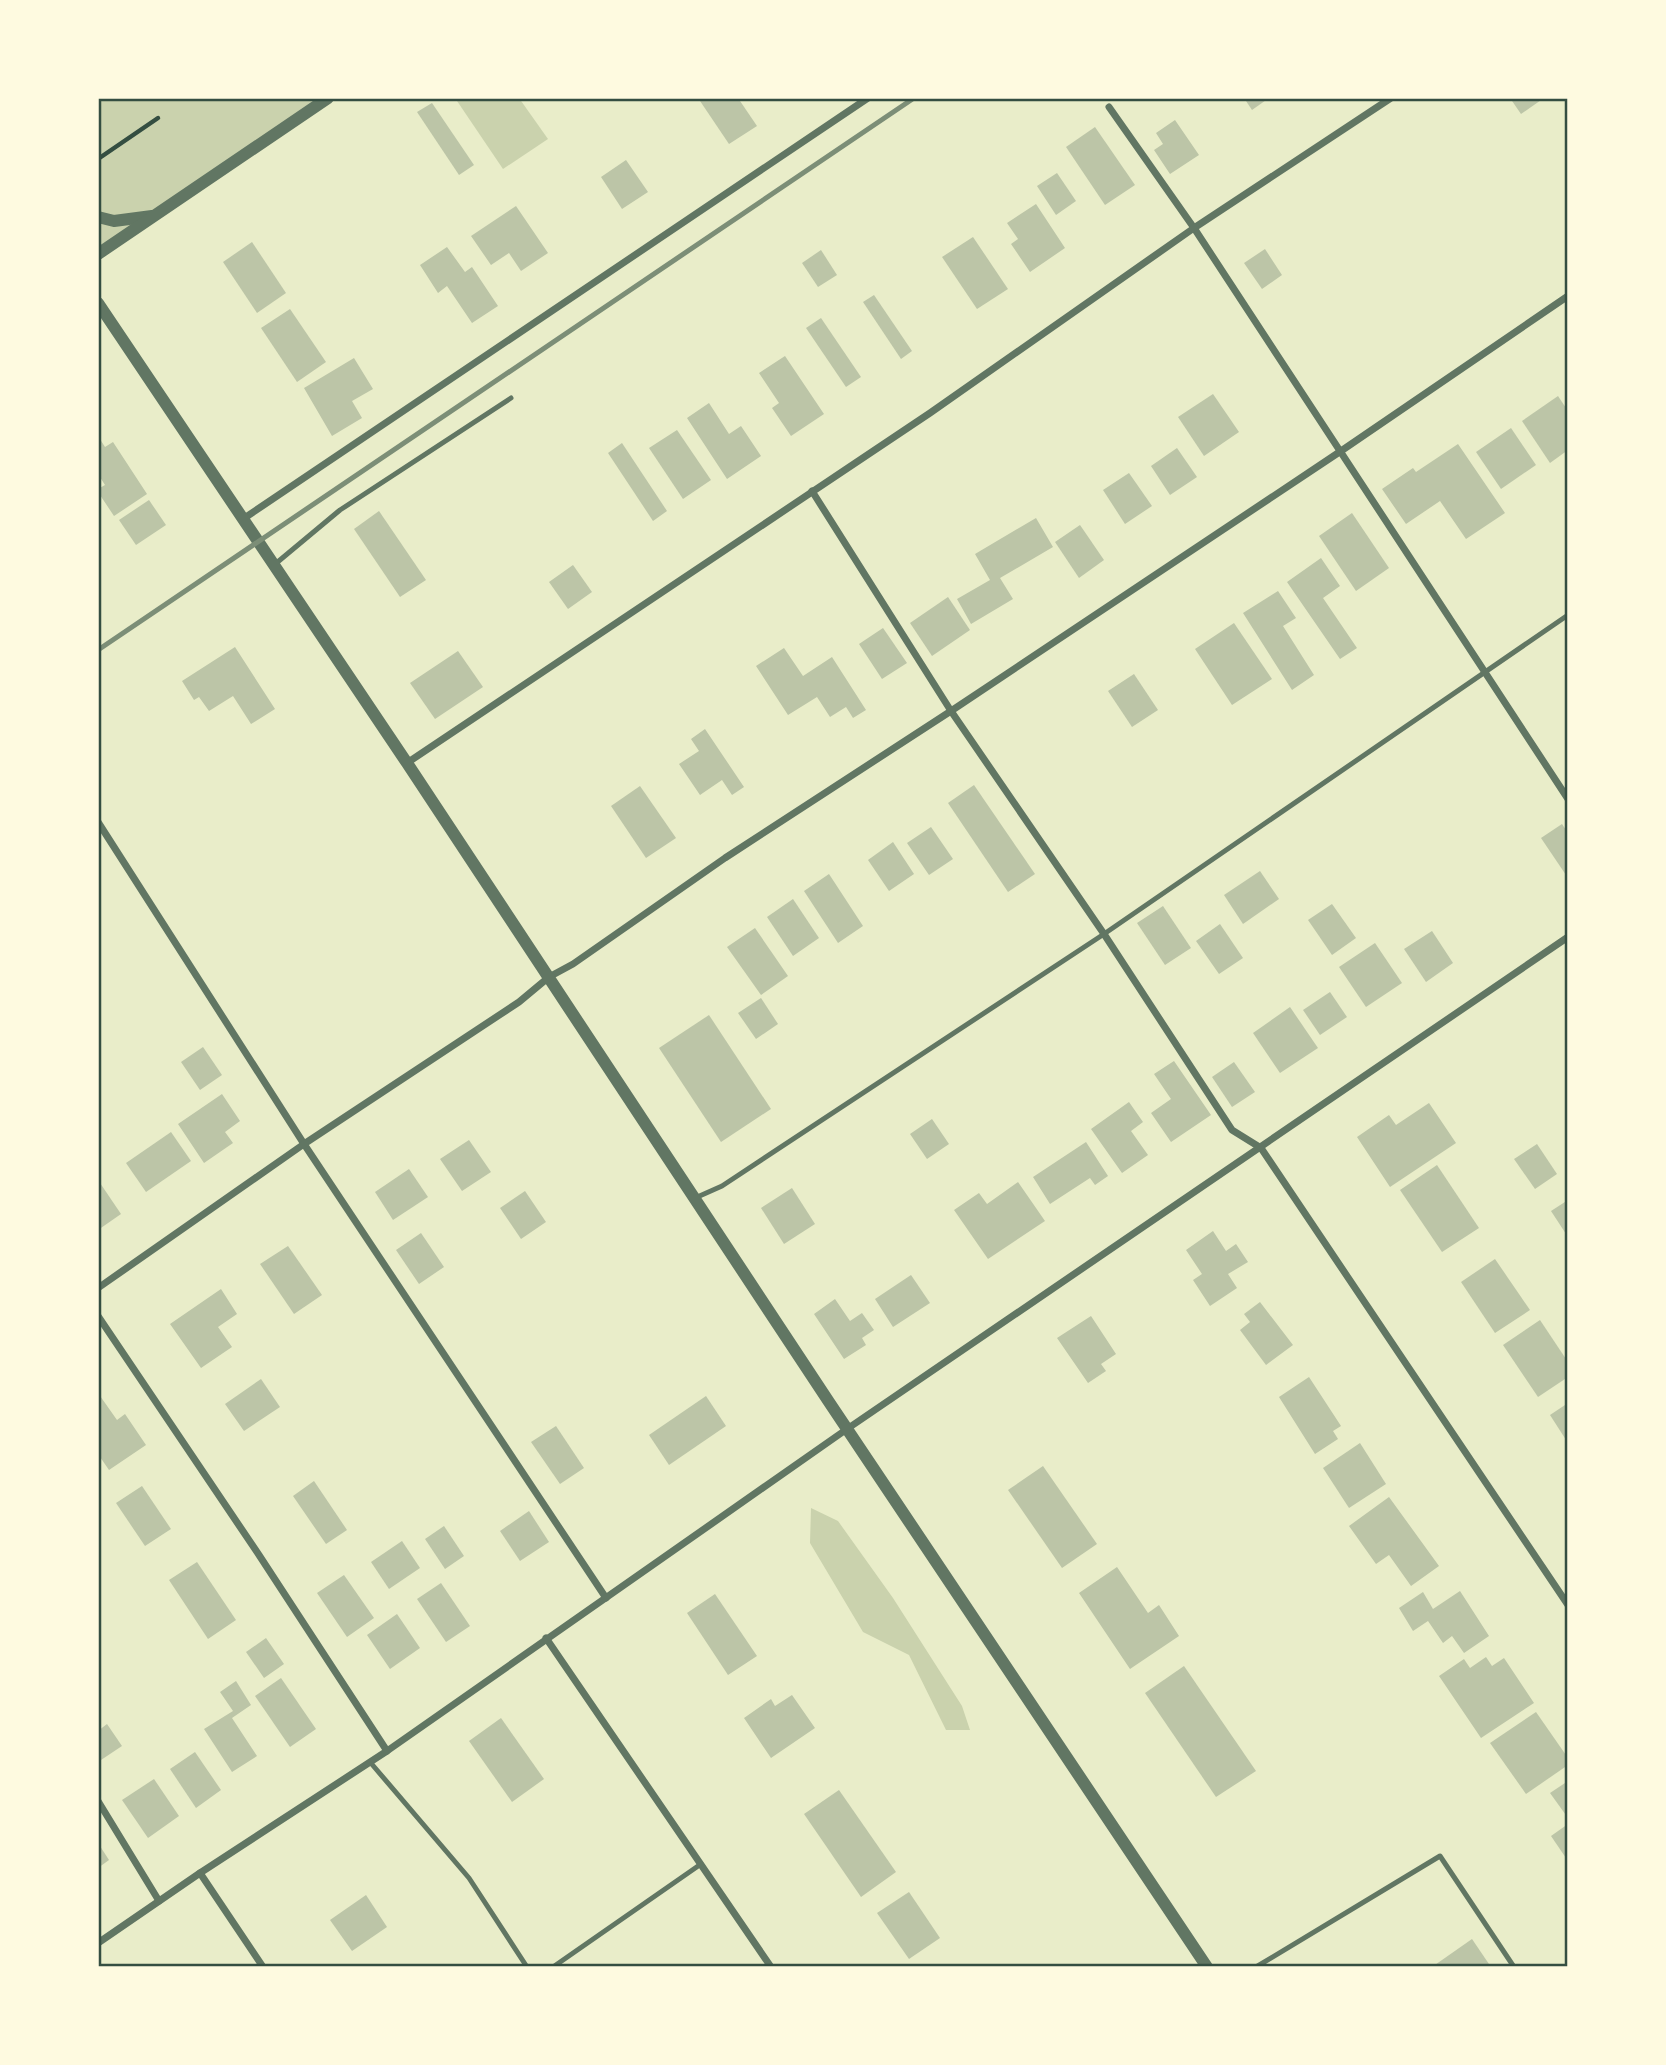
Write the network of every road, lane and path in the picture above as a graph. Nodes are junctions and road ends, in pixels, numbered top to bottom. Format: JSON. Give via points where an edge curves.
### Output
{"nodes":[{"id":1,"x":328,"y":98,"type":"edge"},
{"id":2,"x":868,"y":98,"type":"edge"},
{"id":3,"x":1391,"y":98,"type":"edge"},
{"id":4,"x":1110,"y":107,"type":"dead end"},
{"id":5,"x":158,"y":118,"type":"dead end"},
{"id":6,"x":98,"y":159,"type":"edge"},
{"id":7,"x":156,"y":216,"type":"junction"},
{"id":8,"x":98,"y":217,"type":"edge"},
{"id":9,"x":1194,"y":228,"type":"junction"},
{"id":10,"x":98,"y":254,"type":"edge"},
{"id":11,"x":1568,"y":296,"type":"edge"},
{"id":12,"x":98,"y":303,"type":"edge"},
{"id":13,"x":511,"y":398,"type":"dead end"},
{"id":14,"x":1341,"y":451,"type":"junction"},
{"id":15,"x":812,"y":491,"type":"junction"},
{"id":16,"x":243,"y":519,"type":"junction"},
{"id":17,"x":274,"y":565,"type":"junction"},
{"id":18,"x":1568,"y":615,"type":"edge"},
{"id":19,"x":1485,"y":671,"type":"junction"},
{"id":20,"x":951,"y":711,"type":"junction"},
{"id":21,"x":407,"y":763,"type":"junction"},
{"id":22,"x":1568,"y":799,"type":"edge"},
{"id":23,"x":98,"y":822,"type":"edge"},
{"id":24,"x":1104,"y":934,"type":"junction"},
{"id":25,"x":1568,"y":937,"type":"edge"},
{"id":26,"x":549,"y":977,"type":"junction"},
{"id":27,"x":304,"y":1144,"type":"junction"},
{"id":28,"x":1261,"y":1148,"type":"junction"},
{"id":29,"x":695,"y":1198,"type":"junction"},
{"id":30,"x":98,"y":1288,"type":"edge"},
{"id":31,"x":98,"y":1315,"type":"edge"},
{"id":32,"x":847,"y":1429,"type":"junction"},
{"id":33,"x":606,"y":1598,"type":"junction"},
{"id":34,"x":1568,"y":1605,"type":"edge"},
{"id":35,"x":546,"y":1638,"type":"junction"},
{"id":36,"x":387,"y":1751,"type":"junction"},
{"id":37,"x":370,"y":1762,"type":"junction"},
{"id":38,"x":98,"y":1801,"type":"edge"},
{"id":39,"x":701,"y":1864,"type":"junction"},
{"id":40,"x":200,"y":1873,"type":"junction"},
{"id":41,"x":159,"y":1901,"type":"junction"},
{"id":42,"x":98,"y":1943,"type":"edge"},
{"id":43,"x":263,"y":1967,"type":"edge"},
{"id":44,"x":527,"y":1967,"type":"edge"},
{"id":45,"x":553,"y":1967,"type":"edge"},
{"id":46,"x":771,"y":1967,"type":"edge"},
{"id":47,"x":1207,"y":1967,"type":"edge"},
{"id":48,"x":1256,"y":1967,"type":"edge"},
{"id":49,"x":1514,"y":1967,"type":"edge"}],
"edges":[{"from":1,"to":7,"type":"street"},
{"from":2,"to":16,"type":"street"},
{"from":3,"to":9,"type":"street"},
{"from":4,"to":9,"type":"street"},
{"from":5,"to":6,"type":"path"},
{"from":7,"to":8,"type":"street"},
{"from":7,"to":10,"type":"street"},
{"from":9,"to":14,"type":"street"},
{"from":9,"to":15,"type":"street"},
{"from":11,"to":14,"type":"street"},
{"from":12,"to":16,"type":"street"},
{"from":13,"to":17,"type":"lane","via":[[340,510]]},
{"from":14,"to":19,"type":"street"},
{"from":14,"to":20,"type":"street"},
{"from":15,"to":20,"type":"street"},
{"from":15,"to":21,"type":"street"},
{"from":16,"to":17,"type":"street"},
{"from":17,"to":21,"type":"street"},
{"from":18,"to":19,"type":"lane"},
{"from":19,"to":22,"type":"street"},
{"from":19,"to":24,"type":"lane"},
{"from":20,"to":24,"type":"street"},
{"from":20,"to":26,"type":"street"},
{"from":21,"to":26,"type":"street"},
{"from":23,"to":27,"type":"street"},
{"from":24,"to":28,"type":"street","via":[[1232,1130]]},
{"from":24,"to":29,"type":"lane","via":[[722,1186]]},
{"from":25,"to":28,"type":"street"},
{"from":26,"to":27,"type":"street","via":[[519,1002]]},
{"from":26,"to":29,"type":"street"},
{"from":27,"to":30,"type":"street"},
{"from":27,"to":33,"type":"street"},
{"from":28,"to":32,"type":"street"},
{"from":28,"to":34,"type":"street"},
{"from":29,"to":32,"type":"street"},
{"from":31,"to":36,"type":"street"},
{"from":32,"to":33,"type":"street"},
{"from":32,"to":47,"type":"street"},
{"from":33,"to":35,"type":"street"},
{"from":35,"to":36,"type":"street"},
{"from":35,"to":39,"type":"street"},
{"from":36,"to":37,"type":"street"},
{"from":37,"to":40,"type":"street"},
{"from":37,"to":44,"type":"lane","via":[[469,1878]]},
{"from":38,"to":41,"type":"street"},
{"from":39,"to":45,"type":"lane"},
{"from":39,"to":46,"type":"street"},
{"from":40,"to":41,"type":"street"},
{"from":40,"to":43,"type":"street"},
{"from":41,"to":42,"type":"street"},
{"from":48,"to":49,"type":"lane","via":[[1440,1856]]}]}
